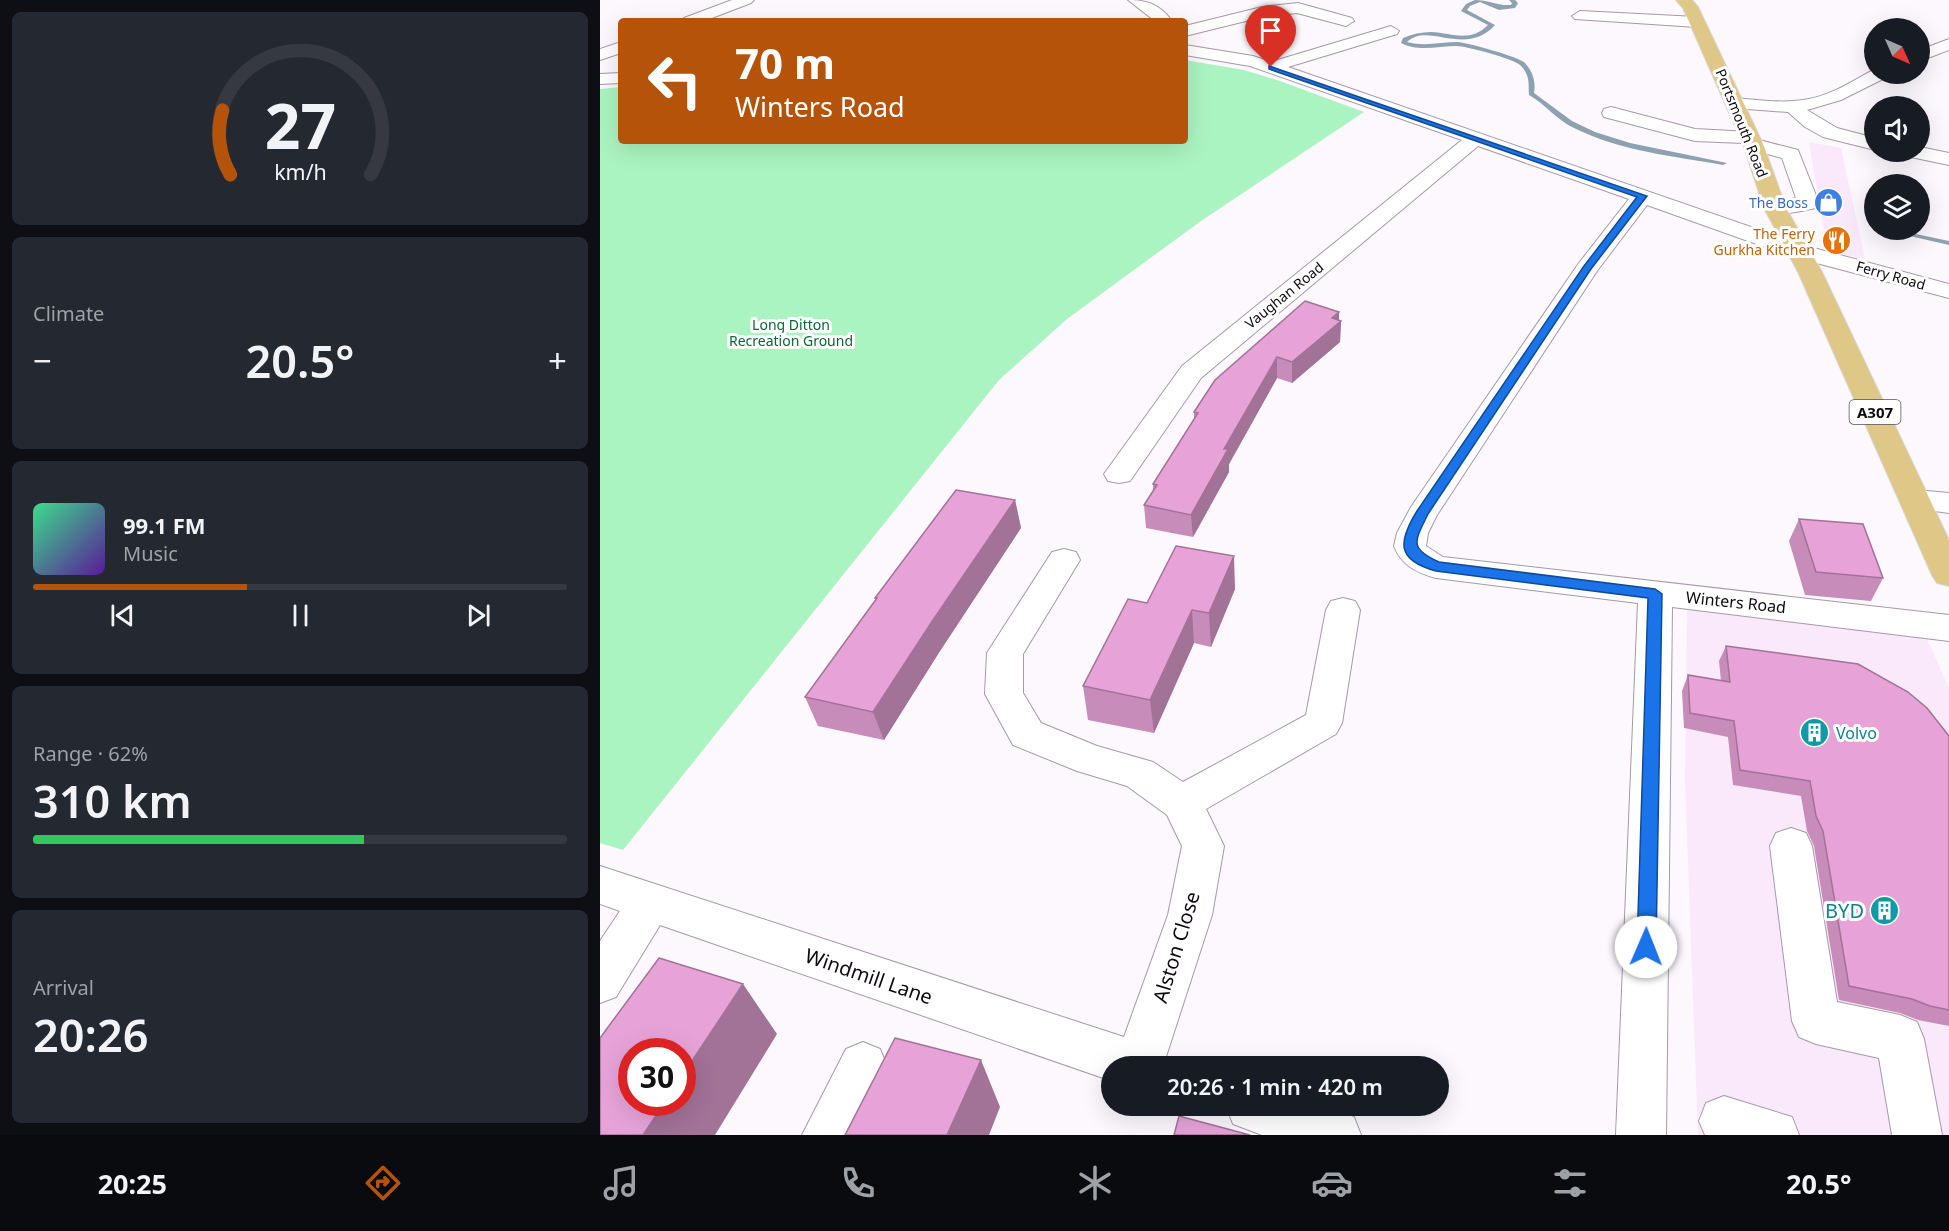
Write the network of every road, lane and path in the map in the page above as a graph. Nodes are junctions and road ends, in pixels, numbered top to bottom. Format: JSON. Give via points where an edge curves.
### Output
{"nodes":[{"id":1,"x":746,"y":0,"type":"edge"},
{"id":2,"x":1136,"y":0,"type":"edge"},
{"id":3,"x":1684,"y":0,"type":"edge"},
{"id":4,"x":1633,"y":9,"type":"dead end"},
{"id":5,"x":1580,"y":16,"type":"dead end"},
{"id":6,"x":698,"y":18,"type":"edge"},
{"id":7,"x":1161,"y":18,"type":"edge"},
{"id":8,"x":1660,"y":20,"type":"junction"},
{"id":9,"x":1346,"y":21,"type":"dead end"},
{"id":10,"x":1697,"y":22,"type":"junction"},
{"id":11,"x":1188,"y":30,"type":"edge"},
{"id":12,"x":1391,"y":31,"type":"dead end"},
{"id":13,"x":1949,"y":44,"type":"edge"},
{"id":14,"x":618,"y":48,"type":"edge"},
{"id":15,"x":1188,"y":50,"type":"edge"},
{"id":16,"x":1930,"y":52,"type":"edge"},
{"id":17,"x":600,"y":55,"type":"edge"},
{"id":18,"x":1271,"y":67,"type":"junction"},
{"id":19,"x":618,"y":78,"type":"edge"},
{"id":20,"x":600,"y":79,"type":"edge"},
{"id":21,"x":1864,"y":81,"type":"edge"},
{"id":22,"x":1734,"y":103,"type":"junction"},
{"id":23,"x":1792,"y":106,"type":"junction"},
{"id":24,"x":1611,"y":113,"type":"dead end"},
{"id":25,"x":1475,"y":139,"type":"junction"},
{"id":26,"x":1751,"y":141,"type":"junction"},
{"id":27,"x":1864,"y":141,"type":"edge"},
{"id":28,"x":1930,"y":155,"type":"edge"},
{"id":29,"x":1949,"y":159,"type":"edge"},
{"id":30,"x":1643,"y":196,"type":"junction"},
{"id":31,"x":1775,"y":208,"type":"junction"},
{"id":32,"x":1798,"y":251,"type":"junction"},
{"id":33,"x":1949,"y":291,"type":"edge"},
{"id":34,"x":1119,"y":474,"type":"dead end"},
{"id":35,"x":1916,"y":500,"type":"junction"},
{"id":36,"x":1949,"y":503,"type":"edge"},
{"id":37,"x":1064,"y":560,"type":"dead end"},
{"id":38,"x":1949,"y":574,"type":"edge"},
{"id":39,"x":1655,"y":594,"type":"junction"},
{"id":40,"x":1343,"y":610,"type":"dead end"},
{"id":41,"x":1949,"y":628,"type":"edge"},
{"id":42,"x":1182,"y":803,"type":"junction"},
{"id":43,"x":1791,"y":846,"type":"dead end"},
{"id":44,"x":600,"y":885,"type":"edge"},
{"id":45,"x":650,"y":902,"type":"junction"},
{"id":46,"x":600,"y":981,"type":"edge"},
{"id":47,"x":1108,"y":1056,"type":"edge"},
{"id":48,"x":1141,"y":1056,"type":"edge"},
{"id":49,"x":863,"y":1066,"type":"dead end"},
{"id":50,"x":1280,"y":1116,"type":"edge"},
{"id":51,"x":1724,"y":1121,"type":"dead end"},
{"id":52,"x":827,"y":1135,"type":"edge"},
{"id":53,"x":1336,"y":1135,"type":"edge"},
{"id":54,"x":1641,"y":1135,"type":"edge"},
{"id":55,"x":1774,"y":1135,"type":"edge"},
{"id":56,"x":1917,"y":1135,"type":"edge"}],
"edges":[{"from":1,"to":6,"type":"street"},
{"from":2,"to":7,"type":"street"},
{"from":3,"to":10,"type":"main road","name":"Portsmouth Road","number":"A307"},
{"from":4,"to":8,"type":"street","via":[[1655,12]]},
{"from":5,"to":8,"type":"street"},
{"from":8,"to":10,"type":"street"},
{"from":9,"to":11,"type":"street","via":[[1298,8],[1262,12]]},
{"from":10,"to":22,"type":"main road","name":"Portsmouth Road","number":"A307"},
{"from":12,"to":18,"type":"street"},
{"from":13,"to":16,"type":"street"},
{"from":14,"to":17,"type":"street"},
{"from":15,"to":18,"type":"street","name":"Ferry Road","via":[[1233,56]]},
{"from":18,"to":25,"type":"street","name":"Ferry Road"},
{"from":19,"to":20,"type":"street"},
{"from":21,"to":23,"type":"street","via":[[1820,102]]},
{"from":22,"to":23,"type":"street"},
{"from":22,"to":26,"type":"main road","name":"Portsmouth Road","number":"A307"},
{"from":23,"to":27,"type":"street","via":[[1825,132]]},
{"from":24,"to":26,"type":"street","via":[[1695,135]]},
{"from":25,"to":30,"type":"street","name":"Ferry Road"},
{"from":25,"to":34,"type":"street","name":"Vaughan Road","via":[[1191,372]]},
{"from":26,"to":31,"type":"main road","name":"Portsmouth Road","number":"A307"},
{"from":26,"to":31,"type":"street","via":[[1791,154],[1808,203]]},
{"from":28,"to":29,"type":"street"},
{"from":30,"to":32,"type":"street","name":"Ferry Road"},
{"from":30,"to":39,"type":"street","name":"Winters Road","via":[[1587,268],[1409,539],[1418,558],[1436,567]]},
{"from":31,"to":32,"type":"main road","name":"Portsmouth Road","number":"A307"},
{"from":32,"to":33,"type":"street","name":"Ferry Road"},
{"from":32,"to":35,"type":"main road","name":"Portsmouth Road","number":"A307"},
{"from":35,"to":36,"type":"street"},
{"from":35,"to":38,"type":"main road","name":"Portsmouth Road","number":"A307"},
{"from":37,"to":42,"type":"street","name":"Alston Close","via":[[1005,653],[1004,694],[1027,734],[1139,774]]},
{"from":39,"to":41,"type":"street","name":"Winters Road"},
{"from":39,"to":54,"type":"street"},
{"from":40,"to":42,"type":"street","via":[[1323,723]]},
{"from":42,"to":48,"type":"street","name":"Alston Close","via":[[1203,846],[1190,915]]},
{"from":43,"to":56,"type":"street","via":[[1816,1021],[1900,1039]]},
{"from":44,"to":45,"type":"street","name":"Windmill Lane"},
{"from":45,"to":46,"type":"street"},
{"from":45,"to":47,"type":"street","name":"Windmill Lane"},
{"from":49,"to":52,"type":"street"},
{"from":50,"to":53,"type":"street"},
{"from":51,"to":55,"type":"street"}]}
